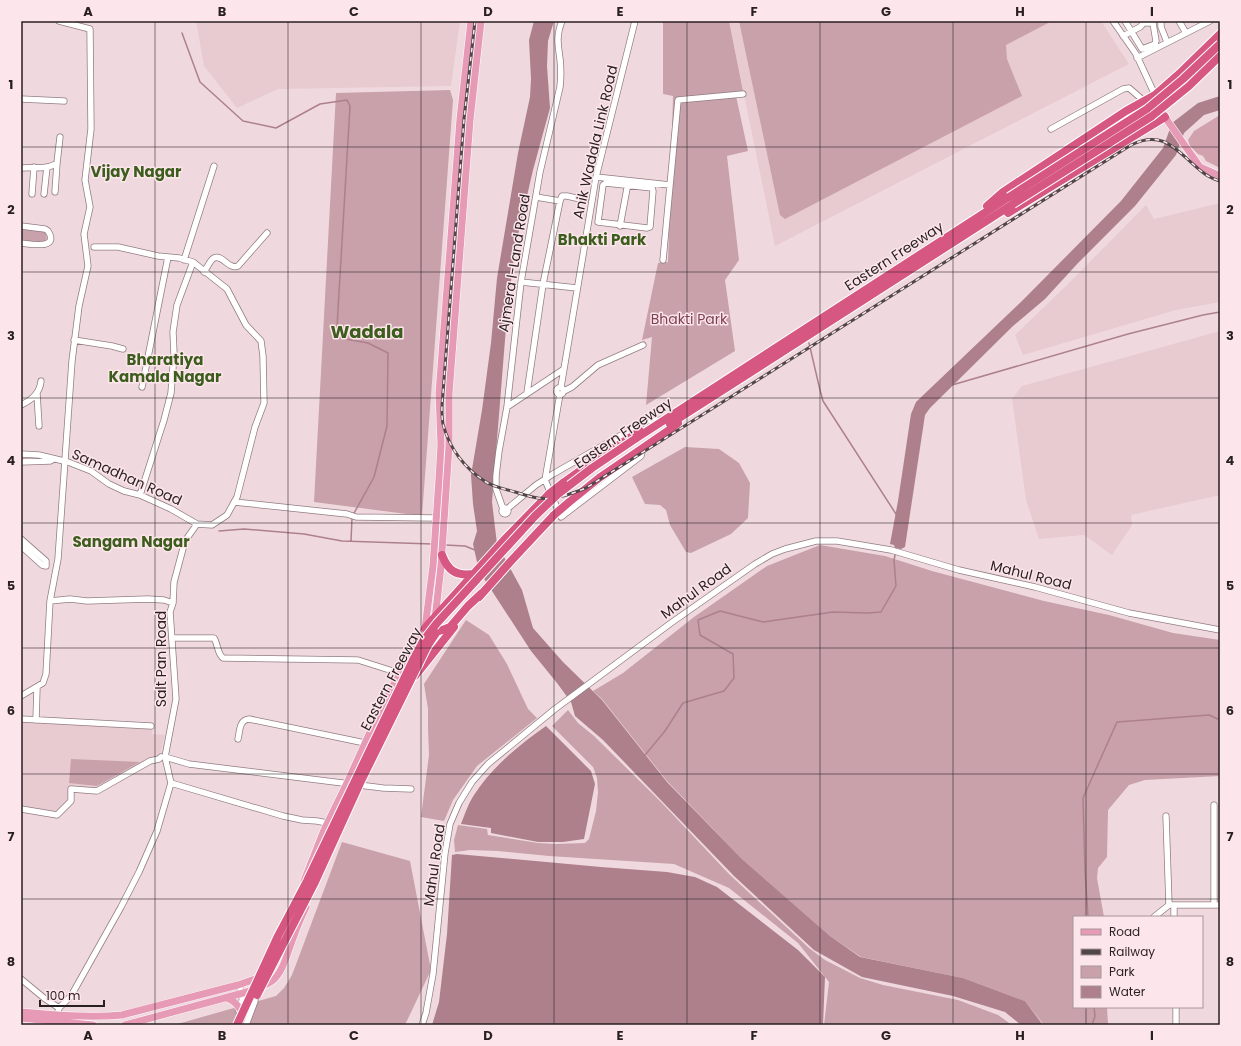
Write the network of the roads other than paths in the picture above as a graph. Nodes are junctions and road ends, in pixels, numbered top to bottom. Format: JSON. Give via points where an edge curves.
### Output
{"nodes":[{"id":1,"x":59,"y":21,"type":"edge"},
{"id":2,"x":471,"y":21,"type":"edge"},
{"id":3,"x":481,"y":21,"type":"edge"},
{"id":4,"x":562,"y":21,"type":"edge"},
{"id":5,"x":635,"y":21,"type":"edge"},
{"id":6,"x":1113,"y":21,"type":"edge"},
{"id":7,"x":1125,"y":21,"type":"edge"},
{"id":8,"x":1161,"y":21,"type":"edge"},
{"id":9,"x":1179,"y":21,"type":"edge"},
{"id":10,"x":1210,"y":21,"type":"edge"},
{"id":11,"x":1143,"y":22,"type":"edge"},
{"id":12,"x":1131,"y":32,"type":"junction"},
{"id":13,"x":1186,"y":33,"type":"junction"},
{"id":14,"x":1220,"y":34,"type":"edge"},
{"id":15,"x":1123,"y":36,"type":"junction"},
{"id":16,"x":1167,"y":42,"type":"junction"},
{"id":17,"x":1220,"y":44,"type":"edge"},
{"id":18,"x":1220,"y":56,"type":"edge"},
{"id":19,"x":1137,"y":58,"type":"junction"},
{"id":20,"x":743,"y":94,"type":"dead end"},
{"id":21,"x":1155,"y":95,"type":"junction"},
{"id":22,"x":21,"y":99,"type":"edge"},
{"id":23,"x":64,"y":101,"type":"dead end"},
{"id":24,"x":1144,"y":101,"type":"junction"},
{"id":25,"x":1167,"y":120,"type":"junction"},
{"id":26,"x":1050,"y":129,"type":"dead end"},
{"id":27,"x":60,"y":137,"type":"dead end"},
{"id":28,"x":57,"y":163,"type":"junction"},
{"id":29,"x":214,"y":166,"type":"dead end"},
{"id":30,"x":34,"y":167,"type":"junction"},
{"id":31,"x":47,"y":167,"type":"junction"},
{"id":32,"x":21,"y":168,"type":"edge"},
{"id":33,"x":1220,"y":176,"type":"edge"},
{"id":34,"x":596,"y":177,"type":"junction"},
{"id":35,"x":628,"y":183,"type":"junction"},
{"id":36,"x":670,"y":185,"type":"junction"},
{"id":37,"x":594,"y":191,"type":"junction"},
{"id":38,"x":55,"y":192,"type":"dead end"},
{"id":39,"x":602,"y":192,"type":"junction"},
{"id":40,"x":32,"y":194,"type":"dead end"},
{"id":41,"x":44,"y":194,"type":"dead end"},
{"id":42,"x":536,"y":197,"type":"junction"},
{"id":43,"x":586,"y":200,"type":"dead end"},
{"id":44,"x":560,"y":201,"type":"junction"},
{"id":45,"x":591,"y":209,"type":"junction"},
{"id":46,"x":599,"y":210,"type":"junction"},
{"id":47,"x":972,"y":220,"type":"junction"},
{"id":48,"x":21,"y":226,"type":"edge"},
{"id":49,"x":620,"y":226,"type":"junction"},
{"id":50,"x":977,"y":228,"type":"junction"},
{"id":51,"x":267,"y":233,"type":"dead end"},
{"id":52,"x":21,"y":243,"type":"edge"},
{"id":53,"x":94,"y":247,"type":"dead end"},
{"id":54,"x":168,"y":257,"type":"junction"},
{"id":55,"x":184,"y":260,"type":"junction"},
{"id":56,"x":663,"y":260,"type":"dead end"},
{"id":57,"x":193,"y":262,"type":"junction"},
{"id":58,"x":204,"y":272,"type":"junction"},
{"id":59,"x":521,"y":282,"type":"junction"},
{"id":60,"x":543,"y":284,"type":"junction"},
{"id":61,"x":577,"y":288,"type":"junction"},
{"id":62,"x":74,"y":340,"type":"junction"},
{"id":63,"x":643,"y":345,"type":"dead end"},
{"id":64,"x":123,"y":349,"type":"dead end"},
{"id":65,"x":564,"y":369,"type":"junction"},
{"id":66,"x":41,"y":381,"type":"dead end"},
{"id":67,"x":142,"y":387,"type":"dead end"},
{"id":68,"x":561,"y":391,"type":"junction"},
{"id":69,"x":527,"y":393,"type":"junction"},
{"id":70,"x":37,"y":394,"type":"junction"},
{"id":71,"x":21,"y":405,"type":"edge"},
{"id":72,"x":507,"y":407,"type":"junction"},
{"id":73,"x":664,"y":421,"type":"junction"},
{"id":74,"x":39,"y":426,"type":"dead end"},
{"id":75,"x":639,"y":443,"type":"junction"},
{"id":76,"x":441,"y":445,"type":"junction"},
{"id":77,"x":450,"y":446,"type":"junction"},
{"id":78,"x":21,"y":454,"type":"edge"},
{"id":79,"x":54,"y":459,"type":"junction"},
{"id":80,"x":65,"y":461,"type":"junction"},
{"id":81,"x":21,"y":462,"type":"edge"},
{"id":82,"x":439,"y":479,"type":"junction"},
{"id":83,"x":447,"y":479,"type":"junction"},
{"id":84,"x":544,"y":480,"type":"junction"},
{"id":85,"x":140,"y":495,"type":"junction"},
{"id":86,"x":234,"y":502,"type":"junction"},
{"id":87,"x":558,"y":516,"type":"junction"},
{"id":88,"x":436,"y":518,"type":"junction"},
{"id":89,"x":198,"y":524,"type":"junction"},
{"id":90,"x":21,"y":539,"type":"edge"},
{"id":91,"x":21,"y":546,"type":"edge"},
{"id":92,"x":439,"y":548,"type":"junction"},
{"id":93,"x":474,"y":572,"type":"junction"},
{"id":94,"x":482,"y":593,"type":"junction"},
{"id":95,"x":50,"y":601,"type":"junction"},
{"id":96,"x":173,"y":602,"type":"junction"},
{"id":97,"x":435,"y":616,"type":"junction"},
{"id":98,"x":425,"y":628,"type":"junction"},
{"id":99,"x":1220,"y":630,"type":"edge"},
{"id":100,"x":433,"y":633,"type":"junction"},
{"id":101,"x":172,"y":638,"type":"junction"},
{"id":102,"x":399,"y":673,"type":"junction"},
{"id":103,"x":404,"y":685,"type":"junction"},
{"id":104,"x":37,"y":688,"type":"junction"},
{"id":105,"x":21,"y":696,"type":"edge"},
{"id":106,"x":21,"y":719,"type":"edge"},
{"id":107,"x":36,"y":720,"type":"junction"},
{"id":108,"x":151,"y":726,"type":"dead end"},
{"id":109,"x":238,"y":739,"type":"dead end"},
{"id":110,"x":365,"y":743,"type":"junction"},
{"id":111,"x":163,"y":757,"type":"junction"},
{"id":112,"x":171,"y":783,"type":"junction"},
{"id":113,"x":347,"y":783,"type":"junction"},
{"id":114,"x":362,"y":784,"type":"junction"},
{"id":115,"x":411,"y":789,"type":"dead end"},
{"id":116,"x":1214,"y":805,"type":"dead end"},
{"id":117,"x":21,"y":809,"type":"edge"},
{"id":118,"x":1166,"y":816,"type":"dead end"},
{"id":119,"x":327,"y":824,"type":"junction"},
{"id":120,"x":1171,"y":905,"type":"junction"},
{"id":121,"x":1217,"y":905,"type":"edge"},
{"id":122,"x":1155,"y":916,"type":"edge"},
{"id":123,"x":1174,"y":916,"type":"edge"},
{"id":124,"x":21,"y":979,"type":"edge"},
{"id":125,"x":251,"y":981,"type":"junction"},
{"id":126,"x":238,"y":985,"type":"junction"},
{"id":127,"x":254,"y":990,"type":"junction"},
{"id":128,"x":243,"y":993,"type":"junction"},
{"id":129,"x":226,"y":998,"type":"junction"},
{"id":130,"x":59,"y":1008,"type":"junction"},
{"id":131,"x":1176,"y":1008,"type":"edge"},
{"id":132,"x":240,"y":1009,"type":"junction"},
{"id":133,"x":21,"y":1012,"type":"edge"},
{"id":134,"x":21,"y":1018,"type":"edge"},
{"id":135,"x":56,"y":1018,"type":"junction"},
{"id":136,"x":93,"y":1025,"type":"edge"},
{"id":137,"x":125,"y":1025,"type":"edge"},
{"id":138,"x":233,"y":1025,"type":"edge"},
{"id":139,"x":237,"y":1025,"type":"edge"},
{"id":140,"x":243,"y":1025,"type":"edge"},
{"id":141,"x":246,"y":1025,"type":"edge"},
{"id":142,"x":422,"y":1025,"type":"edge"},
{"id":143,"x":1176,"y":1025,"type":"edge"}],
"edges":[{"from":1,"to":62,"type":"street","via":[[90,29],[91,129],[85,180],[90,207],[84,234],[88,266]]},
{"from":2,"to":76,"type":"main road","via":[[460,119],[439,393]]},
{"from":3,"to":77,"type":"main road","via":[[471,113],[449,394]]},
{"from":4,"to":42,"type":"street","name":"Ajmera l-Land Road","via":[[557,39],[561,66],[560,88]]},
{"from":5,"to":34,"type":"street","name":"Anik Wadala Link Road"},
{"from":6,"to":15,"type":"street"},
{"from":7,"to":12,"type":"street"},
{"from":8,"to":16,"type":"street"},
{"from":9,"to":13,"type":"street"},
{"from":10,"to":13,"type":"street"},
{"from":11,"to":12,"type":"street"},
{"from":11,"to":12,"type":"street","via":[[1153,22],[1155,44],[1141,48]]},
{"from":12,"to":15,"type":"street"},
{"from":13,"to":16,"type":"street"},
{"from":14,"to":21,"type":"highway"},
{"from":15,"to":19,"type":"street"},
{"from":16,"to":19,"type":"street"},
{"from":17,"to":47,"type":"highway","name":"Eastern Freeway","bridge":true,"via":[[1147,109]]},
{"from":18,"to":50,"type":"highway","name":"Eastern Freeway","bridge":true,"via":[[1152,116]]},
{"from":19,"to":21,"type":"street"},
{"from":20,"to":36,"type":"street","via":[[678,100]]},
{"from":21,"to":24,"type":"highway"},
{"from":21,"to":25,"type":"main road"},
{"from":22,"to":23,"type":"street"},
{"from":24,"to":26,"type":"street","via":[[1129,88],[1123,89]]},
{"from":24,"to":47,"type":"highway","via":[[1003,192]]},
{"from":25,"to":33,"type":"main road","via":[[1200,167]]},
{"from":25,"to":50,"type":"highway","via":[[1014,210]]},
{"from":27,"to":28,"type":"street"},
{"from":28,"to":31,"type":"street"},
{"from":28,"to":38,"type":"street"},
{"from":29,"to":55,"type":"street"},
{"from":30,"to":31,"type":"street"},
{"from":30,"to":32,"type":"street"},
{"from":30,"to":40,"type":"street"},
{"from":31,"to":41,"type":"street"},
{"from":34,"to":35,"type":"street"},
{"from":34,"to":37,"type":"street","name":"Anik Wadala Link Road"},
{"from":35,"to":36,"type":"street"},
{"from":35,"to":39,"type":"street","via":[[606,183]]},
{"from":35,"to":49,"type":"street"},
{"from":35,"to":49,"type":"street","via":[[653,190],[650,226]]},
{"from":36,"to":56,"type":"street"},
{"from":37,"to":39,"type":"street"},
{"from":37,"to":45,"type":"street","name":"Anik Wadala Link Road"},
{"from":39,"to":46,"type":"street"},
{"from":42,"to":44,"type":"street"},
{"from":42,"to":59,"type":"street","name":"Ajmera l-Land Road"},
{"from":43,"to":44,"type":"street","via":[[564,196]]},
{"from":44,"to":60,"type":"street"},
{"from":45,"to":46,"type":"street"},
{"from":45,"to":61,"type":"street","name":"Anik Wadala Link Road"},
{"from":46,"to":49,"type":"street","via":[[599,223]]},
{"from":47,"to":73,"type":"highway","name":"Eastern Freeway"},
{"from":48,"to":52,"type":"street","via":[[48,230],[51,238],[47,244]]},
{"from":50,"to":75,"type":"highway","name":"Eastern Freeway"},
{"from":51,"to":58,"type":"street","via":[[235,268],[215,258]]},
{"from":53,"to":54,"type":"street","via":[[118,247]]},
{"from":54,"to":55,"type":"street"},
{"from":54,"to":67,"type":"street"},
{"from":55,"to":57,"type":"street"},
{"from":57,"to":58,"type":"street"},
{"from":57,"to":85,"type":"street","via":[[177,305],[170,392],[164,420]]},
{"from":58,"to":86,"type":"street","via":[[227,289],[246,325],[261,341],[263,356],[264,403]]},
{"from":59,"to":60,"type":"street"},
{"from":59,"to":72,"type":"street","name":"Ajmera l-Land Road"},
{"from":60,"to":61,"type":"street"},
{"from":60,"to":69,"type":"street"},
{"from":61,"to":65,"type":"street","name":"Anik Wadala Link Road"},
{"from":62,"to":64,"type":"street"},
{"from":62,"to":80,"type":"street"},
{"from":63,"to":68,"type":"street","via":[[598,364],[572,387]]},
{"from":65,"to":68,"type":"street","name":"Anik Wadala Link Road"},
{"from":65,"to":69,"type":"street"},
{"from":66,"to":70,"type":"street"},
{"from":68,"to":84,"type":"street","name":"Anik Wadala Link Road"},
{"from":69,"to":72,"type":"street"},
{"from":70,"to":71,"type":"street"},
{"from":70,"to":74,"type":"street"},
{"from":72,"to":84,"type":"street","name":"Ajmera l-Land Road","via":[[496,476],[496,489],[505,509]]},
{"from":73,"to":75,"type":"highway","name":"Eastern Freeway"},
{"from":73,"to":84,"type":"street","via":[[647,420]]},
{"from":73,"to":93,"type":"highway","bridge":true,"via":[[636,432],[563,483]]},
{"from":75,"to":87,"type":"highway","bridge":true,"via":[[568,503]]},
{"from":75,"to":87,"type":"street","via":[[641,456]]},
{"from":75,"to":139,"type":"highway","name":"Eastern Freeway","bridge":true,"via":[[576,480],[535,516],[437,622],[423,641]]},
{"from":75,"to":140,"type":"highway","name":"Eastern Freeway","bridge":true,"via":[[596,471],[542,516],[441,626],[428,645],[314,884]]},
{"from":76,"to":77,"type":"main road"},
{"from":76,"to":82,"type":"main road"},
{"from":77,"to":83,"type":"main road"},
{"from":78,"to":79,"type":"street","name":"Samadhan Road"},
{"from":79,"to":80,"type":"street","name":"Samadhan Road"},
{"from":79,"to":81,"type":"street"},
{"from":80,"to":85,"type":"street","name":"Samadhan Road","via":[[91,471],[108,484]]},
{"from":80,"to":95,"type":"street","via":[[58,559]]},
{"from":82,"to":83,"type":"main road"},
{"from":82,"to":88,"type":"main road"},
{"from":83,"to":92,"type":"main road"},
{"from":84,"to":87,"type":"street"},
{"from":85,"to":89,"type":"street","name":"Samadhan Road"},
{"from":86,"to":88,"type":"street","via":[[356,517]]},
{"from":86,"to":89,"type":"street","via":[[227,515],[212,525]]},
{"from":87,"to":94,"type":"highway"},
{"from":88,"to":92,"type":"main road"},
{"from":89,"to":96,"type":"street","name":"Salt Pan Road","via":[[185,540],[174,582]]},
{"from":90,"to":91,"type":"street","via":[[46,561],[46,566]]},
{"from":92,"to":93,"type":"highway","via":[[446,564],[453,571],[462,574]]},
{"from":92,"to":97,"type":"main road","via":[[440,585]]},
{"from":92,"to":98,"type":"main road"},
{"from":93,"to":97,"type":"highway"},
{"from":94,"to":100,"type":"highway","via":[[450,627]]},
{"from":94,"to":103,"type":"highway","via":[[412,679]]},
{"from":95,"to":96,"type":"street","via":[[148,599]]},
{"from":95,"to":104,"type":"street","via":[[46,674],[43,683]]},
{"from":96,"to":101,"type":"street","name":"Salt Pan Road","via":[[170,612]]},
{"from":97,"to":98,"type":"highway"},
{"from":97,"to":100,"type":"main road"},
{"from":98,"to":100,"type":"highway"},
{"from":98,"to":102,"type":"main road"},
{"from":99,"to":142,"type":"street","name":"Mahul Road","via":[[1129,613],[891,550],[837,541],[816,541],[772,554],[703,600],[555,709],[488,764],[472,782],[450,824],[433,974]]},
{"from":100,"to":103,"type":"main road"},
{"from":101,"to":102,"type":"street","via":[[214,638],[223,658],[358,660]]},
{"from":101,"to":111,"type":"street","name":"Salt Pan Road","via":[[176,699]]},
{"from":102,"to":110,"type":"main road"},
{"from":103,"to":114,"type":"main road","via":[[385,724]]},
{"from":104,"to":105,"type":"street"},
{"from":104,"to":107,"type":"street"},
{"from":106,"to":107,"type":"street"},
{"from":107,"to":108,"type":"street"},
{"from":109,"to":110,"type":"street","via":[[242,722],[249,719]]},
{"from":110,"to":113,"type":"main road"},
{"from":111,"to":112,"type":"street","name":"Salt Pan Road"},
{"from":111,"to":113,"type":"street","via":[[189,764]]},
{"from":111,"to":117,"type":"street","via":[[150,761],[97,791],[71,789],[71,801],[57,815]]},
{"from":112,"to":119,"type":"street","via":[[283,816]]},
{"from":112,"to":130,"type":"street","name":"Salt Pan Road","via":[[157,831],[139,872],[71,996]]},
{"from":113,"to":114,"type":"street"},
{"from":113,"to":119,"type":"main road"},
{"from":114,"to":115,"type":"street"},
{"from":114,"to":127,"type":"main road","via":[[295,931],[278,975],[272,982]]},
{"from":116,"to":121,"type":"street"},
{"from":118,"to":120,"type":"street"},
{"from":119,"to":125,"type":"main road","via":[[270,969],[262,977]]},
{"from":120,"to":121,"type":"street"},
{"from":120,"to":122,"type":"street"},
{"from":120,"to":123,"type":"street"},
{"from":124,"to":130,"type":"street"},
{"from":125,"to":126,"type":"main road"},
{"from":125,"to":127,"type":"street"},
{"from":126,"to":128,"type":"street"},
{"from":126,"to":135,"type":"main road","via":[[122,1015]]},
{"from":127,"to":128,"type":"main road"},
{"from":127,"to":141,"type":"street","via":[[255,1001]]},
{"from":128,"to":129,"type":"main road"},
{"from":128,"to":132,"type":"street"},
{"from":129,"to":132,"type":"main road","via":[[232,1000]]},
{"from":129,"to":137,"type":"main road"},
{"from":130,"to":135,"type":"street","name":"Salt Pan Road"},
{"from":131,"to":143,"type":"street"},
{"from":132,"to":138,"type":"street"},
{"from":133,"to":135,"type":"main road"},
{"from":134,"to":135,"type":"main road"},
{"from":135,"to":136,"type":"main road"}]}
